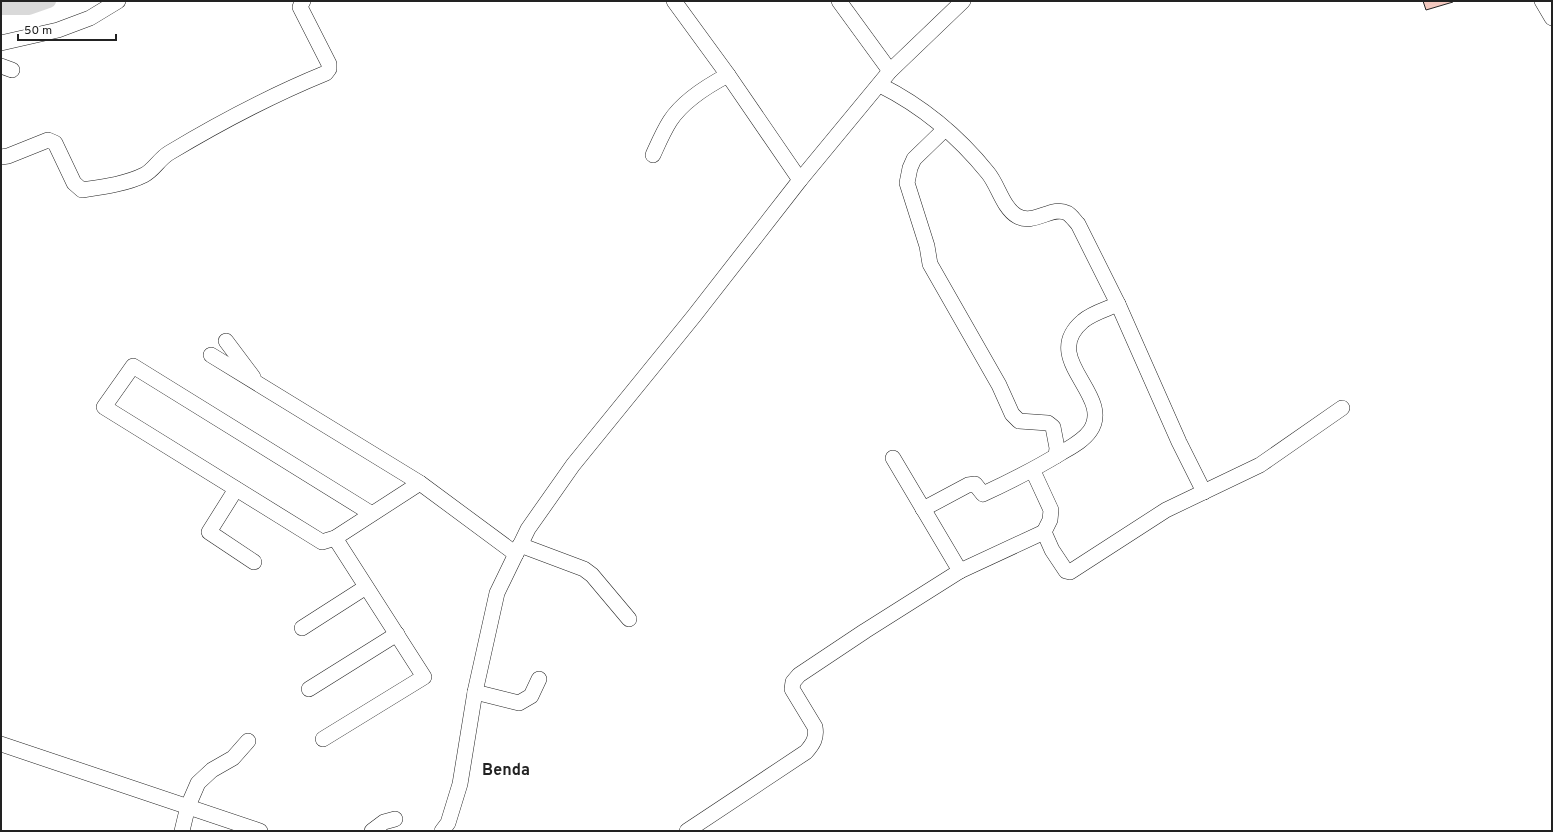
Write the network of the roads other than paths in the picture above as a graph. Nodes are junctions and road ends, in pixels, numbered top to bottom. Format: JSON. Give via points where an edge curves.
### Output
{"nodes":[{"id":1,"x":118,"y":1,"type":"edge"},
{"id":2,"x":303,"y":1,"type":"edge"},
{"id":3,"x":674,"y":1,"type":"edge"},
{"id":4,"x":840,"y":1,"type":"edge"},
{"id":5,"x":963,"y":1,"type":"edge"},
{"id":6,"x":1542,"y":1,"type":"edge"},
{"id":7,"x":1552,"y":18,"type":"edge"},
{"id":8,"x":1,"y":43,"type":"edge"},
{"id":9,"x":890,"y":71,"type":"junction"},
{"id":10,"x":728,"y":75,"type":"junction"},
{"id":11,"x":880,"y":85,"type":"junction"},
{"id":12,"x":945,"y":129,"type":"junction"},
{"id":13,"x":653,"y":155,"type":"dead end"},
{"id":14,"x":1,"y":157,"type":"edge"},
{"id":15,"x":800,"y":180,"type":"junction"},
{"id":16,"x":1118,"y":304,"type":"junction"},
{"id":17,"x":226,"y":342,"type":"dead end"},
{"id":18,"x":211,"y":355,"type":"dead end"},
{"id":19,"x":259,"y":384,"type":"junction"},
{"id":20,"x":1342,"y":408,"type":"dead end"},
{"id":21,"x":1056,"y":456,"type":"junction"},
{"id":22,"x":893,"y":458,"type":"dead end"},
{"id":23,"x":1033,"y":471,"type":"junction"},
{"id":24,"x":420,"y":483,"type":"junction"},
{"id":25,"x":236,"y":489,"type":"junction"},
{"id":26,"x":1204,"y":492,"type":"junction"},
{"id":27,"x":923,"y":509,"type":"junction"},
{"id":28,"x":372,"y":514,"type":"junction"},
{"id":29,"x":1044,"y":532,"type":"junction"},
{"id":30,"x":335,"y":538,"type":"junction"},
{"id":31,"x":518,"y":550,"type":"junction"},
{"id":32,"x":254,"y":562,"type":"dead end"},
{"id":33,"x":960,"y":571,"type":"junction"},
{"id":34,"x":366,"y":586,"type":"junction"},
{"id":35,"x":629,"y":619,"type":"dead end"},
{"id":36,"x":302,"y":628,"type":"dead end"},
{"id":37,"x":397,"y":634,"type":"junction"},
{"id":38,"x":539,"y":679,"type":"dead end"},
{"id":39,"x":309,"y":689,"type":"dead end"},
{"id":40,"x":475,"y":692,"type":"junction"},
{"id":41,"x":323,"y":739,"type":"dead end"},
{"id":42,"x":248,"y":741,"type":"dead end"},
{"id":43,"x":1,"y":744,"type":"edge"},
{"id":44,"x":188,"y":806,"type":"junction"},
{"id":45,"x":395,"y":819,"type":"dead end"},
{"id":46,"x":182,"y":831,"type":"edge"},
{"id":47,"x":260,"y":831,"type":"edge"},
{"id":48,"x":372,"y":831,"type":"edge"},
{"id":49,"x":442,"y":831,"type":"edge"},
{"id":50,"x":687,"y":831,"type":"edge"}],
"edges":[{"from":1,"to":8,"type":"street","via":[[90,18],[58,30]]},
{"from":2,"to":14,"type":"street","via":[[300,7],[329,64],[326,73],[292,86],[215,127],[163,157],[145,174],[82,190],[74,183],[54,143],[48,140]]},
{"from":3,"to":10,"type":"street"},
{"from":4,"to":9,"type":"street"},
{"from":5,"to":9,"type":"street"},
{"from":6,"to":7,"type":"street"},
{"from":9,"to":11,"type":"street"},
{"from":10,"to":13,"type":"street","via":[[711,84],[683,106],[670,121]]},
{"from":10,"to":15,"type":"street"},
{"from":11,"to":12,"type":"street","via":[[916,105]]},
{"from":11,"to":15,"type":"street"},
{"from":12,"to":16,"type":"street","via":[[989,174],[1016,216],[1024,219],[1060,211],[1068,213],[1078,224]]},
{"from":12,"to":21,"type":"street","via":[[914,159],[907,183],[930,264],[1000,386],[1012,414],[1019,421],[1048,423],[1053,427]]},
{"from":15,"to":31,"type":"street","via":[[573,465],[528,529]]},
{"from":16,"to":21,"type":"street","via":[[1083,321],[1070,336],[1068,348],[1071,364],[1090,393],[1094,415],[1091,430],[1081,440]]},
{"from":16,"to":26,"type":"street"},
{"from":17,"to":19,"type":"street"},
{"from":18,"to":19,"type":"street"},
{"from":19,"to":24,"type":"street"},
{"from":20,"to":26,"type":"street","via":[[1260,465]]},
{"from":21,"to":23,"type":"street"},
{"from":22,"to":27,"type":"street"},
{"from":23,"to":27,"type":"street","via":[[984,494],[975,484],[968,485]]},
{"from":23,"to":29,"type":"street","via":[[1051,510],[1050,520]]},
{"from":24,"to":28,"type":"street"},
{"from":24,"to":31,"type":"street"},
{"from":25,"to":28,"type":"street","via":[[104,407],[133,366]]},
{"from":25,"to":30,"type":"street","via":[[315,539],[322,542]]},
{"from":25,"to":32,"type":"street","via":[[209,532]]},
{"from":26,"to":29,"type":"street","via":[[1166,510],[1079,569],[1070,572],[1066,571],[1052,550]]},
{"from":27,"to":33,"type":"street"},
{"from":28,"to":30,"type":"street"},
{"from":29,"to":33,"type":"street"},
{"from":30,"to":34,"type":"street"},
{"from":31,"to":35,"type":"street","via":[[584,569]]},
{"from":31,"to":40,"type":"street","via":[[497,593]]},
{"from":33,"to":50,"type":"street","via":[[865,631],[793,682],[792,689],[815,728],[816,735],[811,746]]},
{"from":34,"to":36,"type":"street"},
{"from":34,"to":37,"type":"street"},
{"from":37,"to":39,"type":"street"},
{"from":37,"to":41,"type":"street","via":[[424,677]]},
{"from":38,"to":40,"type":"street","via":[[531,696],[519,703]]},
{"from":40,"to":49,"type":"street","via":[[460,784],[448,823]]},
{"from":42,"to":44,"type":"street","via":[[233,758],[212,770],[198,783]]},
{"from":43,"to":44,"type":"street"},
{"from":44,"to":46,"type":"street"},
{"from":44,"to":47,"type":"street"},
{"from":45,"to":48,"type":"street","via":[[384,822]]}]}
